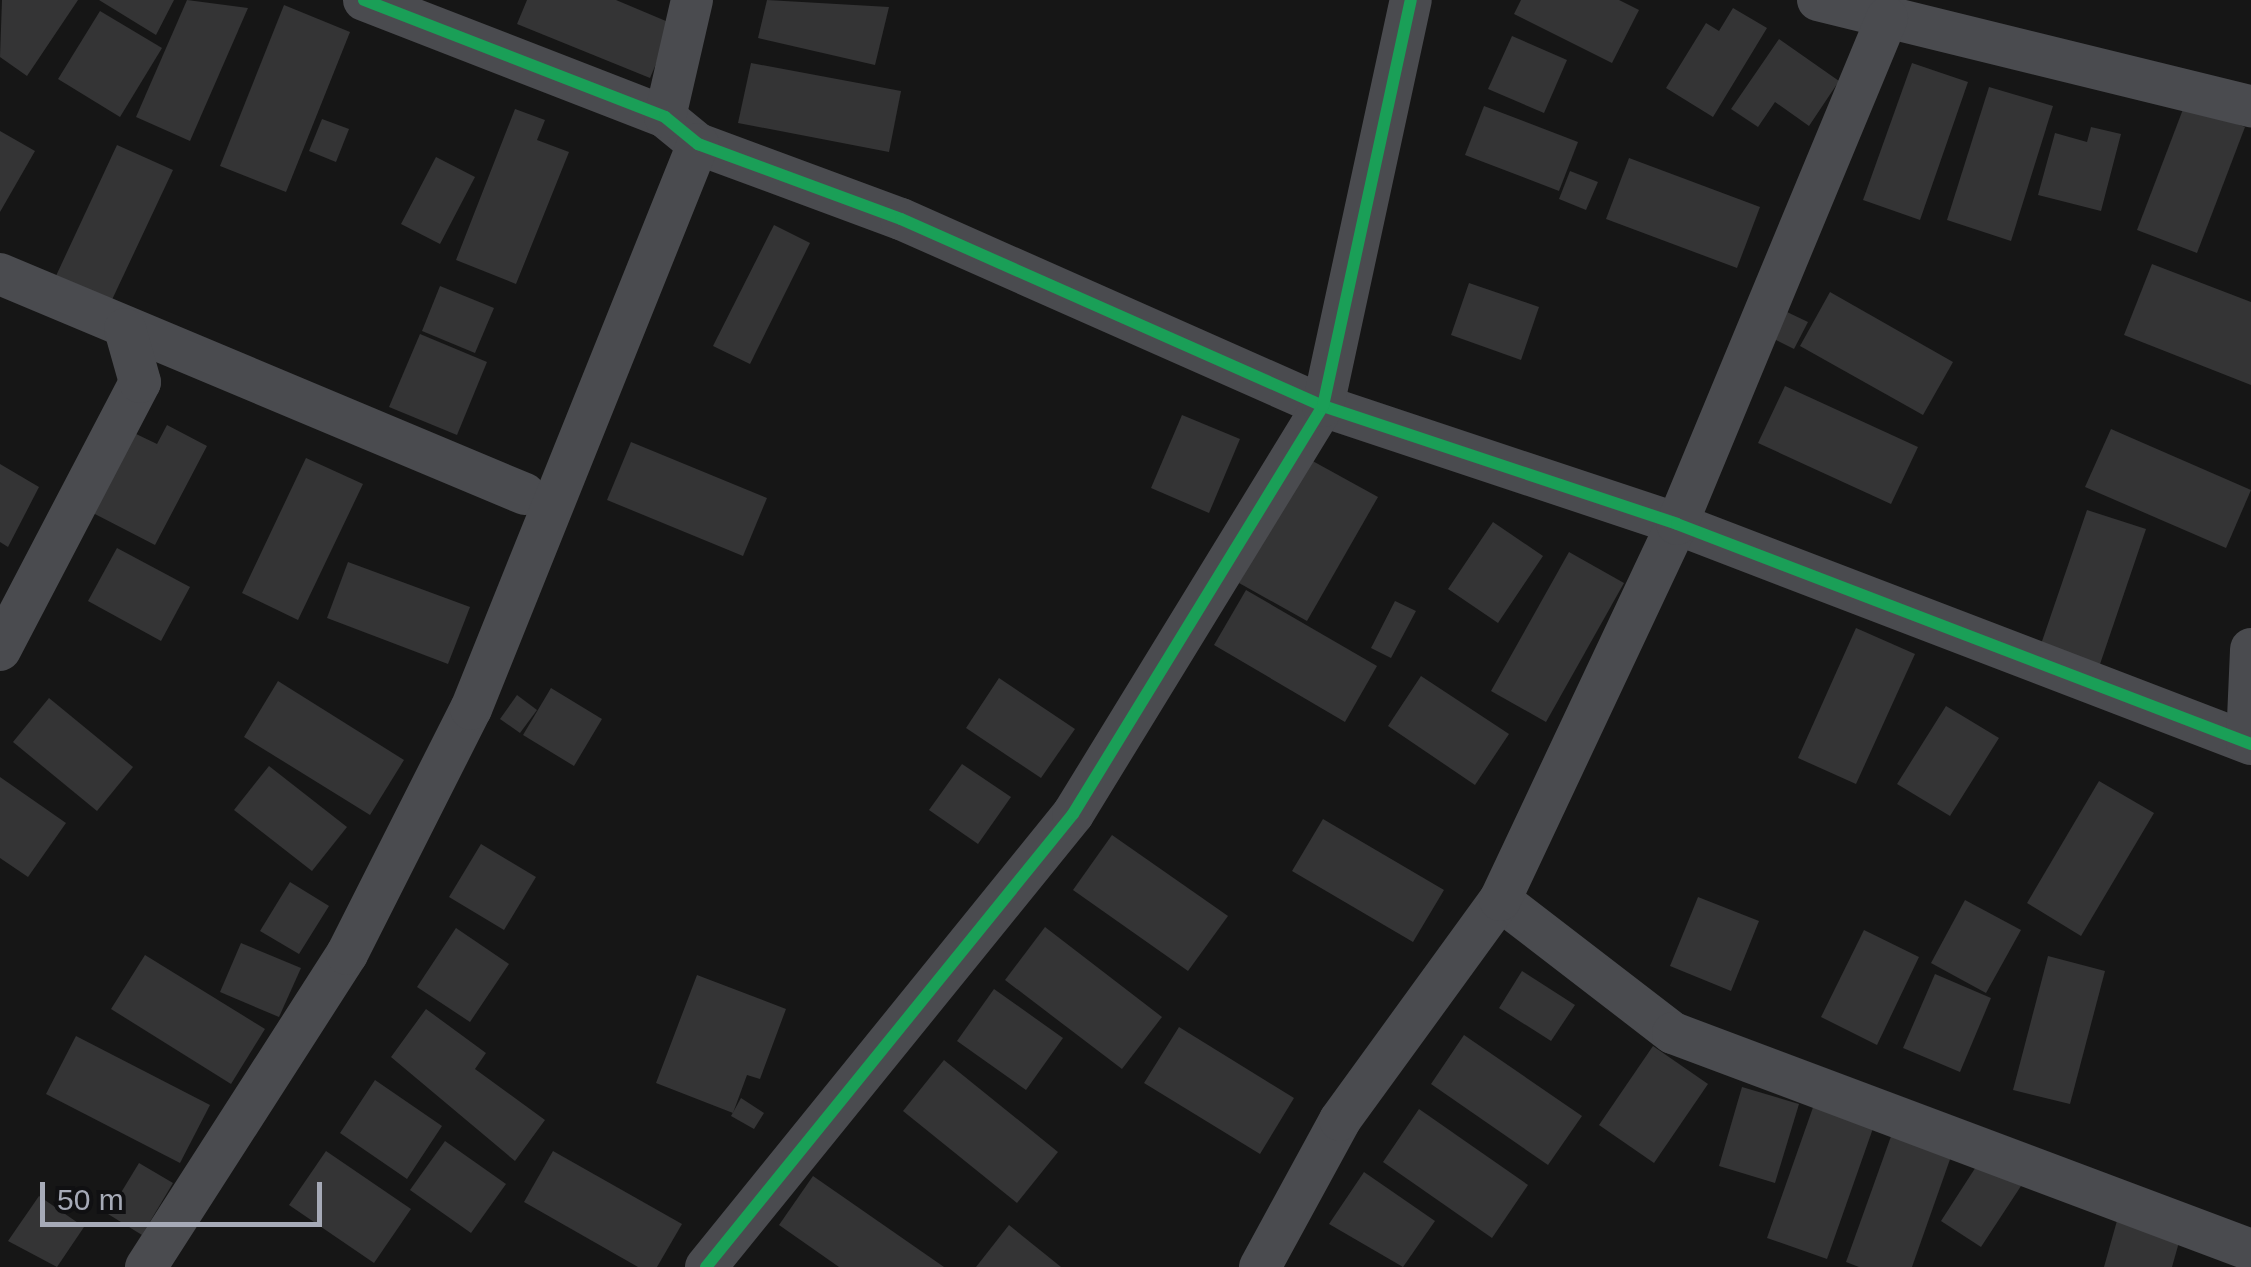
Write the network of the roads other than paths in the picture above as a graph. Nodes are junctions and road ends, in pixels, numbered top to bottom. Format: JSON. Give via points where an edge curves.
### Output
{"nodes":[{"id":1,"x":364,"y":0,"type":"edge"},
{"id":2,"x":692,"y":0,"type":"edge"},
{"id":3,"x":1412,"y":0,"type":"edge"},
{"id":4,"x":1818,"y":0,"type":"edge"},
{"id":5,"x":1887,"y":18,"type":"junction"},
{"id":6,"x":2251,"y":106,"type":"edge"},
{"id":7,"x":664,"y":117,"type":"junction"},
{"id":8,"x":698,"y":144,"type":"junction"},
{"id":9,"x":0,"y":274,"type":"edge"},
{"id":10,"x":125,"y":329,"type":"junction"},
{"id":11,"x":1323,"y":406,"type":"junction"},
{"id":12,"x":524,"y":494,"type":"dead end"},
{"id":13,"x":1677,"y":524,"type":"junction"},
{"id":14,"x":2251,"y":649,"type":"edge"},
{"id":15,"x":0,"y":650,"type":"edge"},
{"id":16,"x":2249,"y":743,"type":"edge"},
{"id":17,"x":1500,"y":900,"type":"junction"},
{"id":18,"x":2251,"y":1250,"type":"edge"},
{"id":19,"x":1262,"y":1266,"type":"edge"},
{"id":20,"x":146,"y":1267,"type":"edge"},
{"id":21,"x":706,"y":1267,"type":"edge"}],
"edges":[{"from":1,"to":7,"type":"street"},
{"from":2,"to":7,"type":"street"},
{"from":3,"to":11,"type":"street"},
{"from":4,"to":5,"type":"street"},
{"from":5,"to":6,"type":"street"},
{"from":5,"to":13,"type":"street"},
{"from":7,"to":8,"type":"street"},
{"from":8,"to":11,"type":"street","via":[[901,219]]},
{"from":8,"to":20,"type":"street","via":[[470,709],[346,954]]},
{"from":9,"to":10,"type":"street"},
{"from":10,"to":12,"type":"street"},
{"from":10,"to":15,"type":"street","via":[[140,382]]},
{"from":11,"to":13,"type":"street"},
{"from":11,"to":21,"type":"street","via":[[1072,814]]},
{"from":13,"to":16,"type":"street"},
{"from":13,"to":17,"type":"street"},
{"from":14,"to":16,"type":"street"},
{"from":17,"to":18,"type":"street","via":[[1673,1033]]},
{"from":17,"to":19,"type":"street","via":[[1340,1120]]}]}
